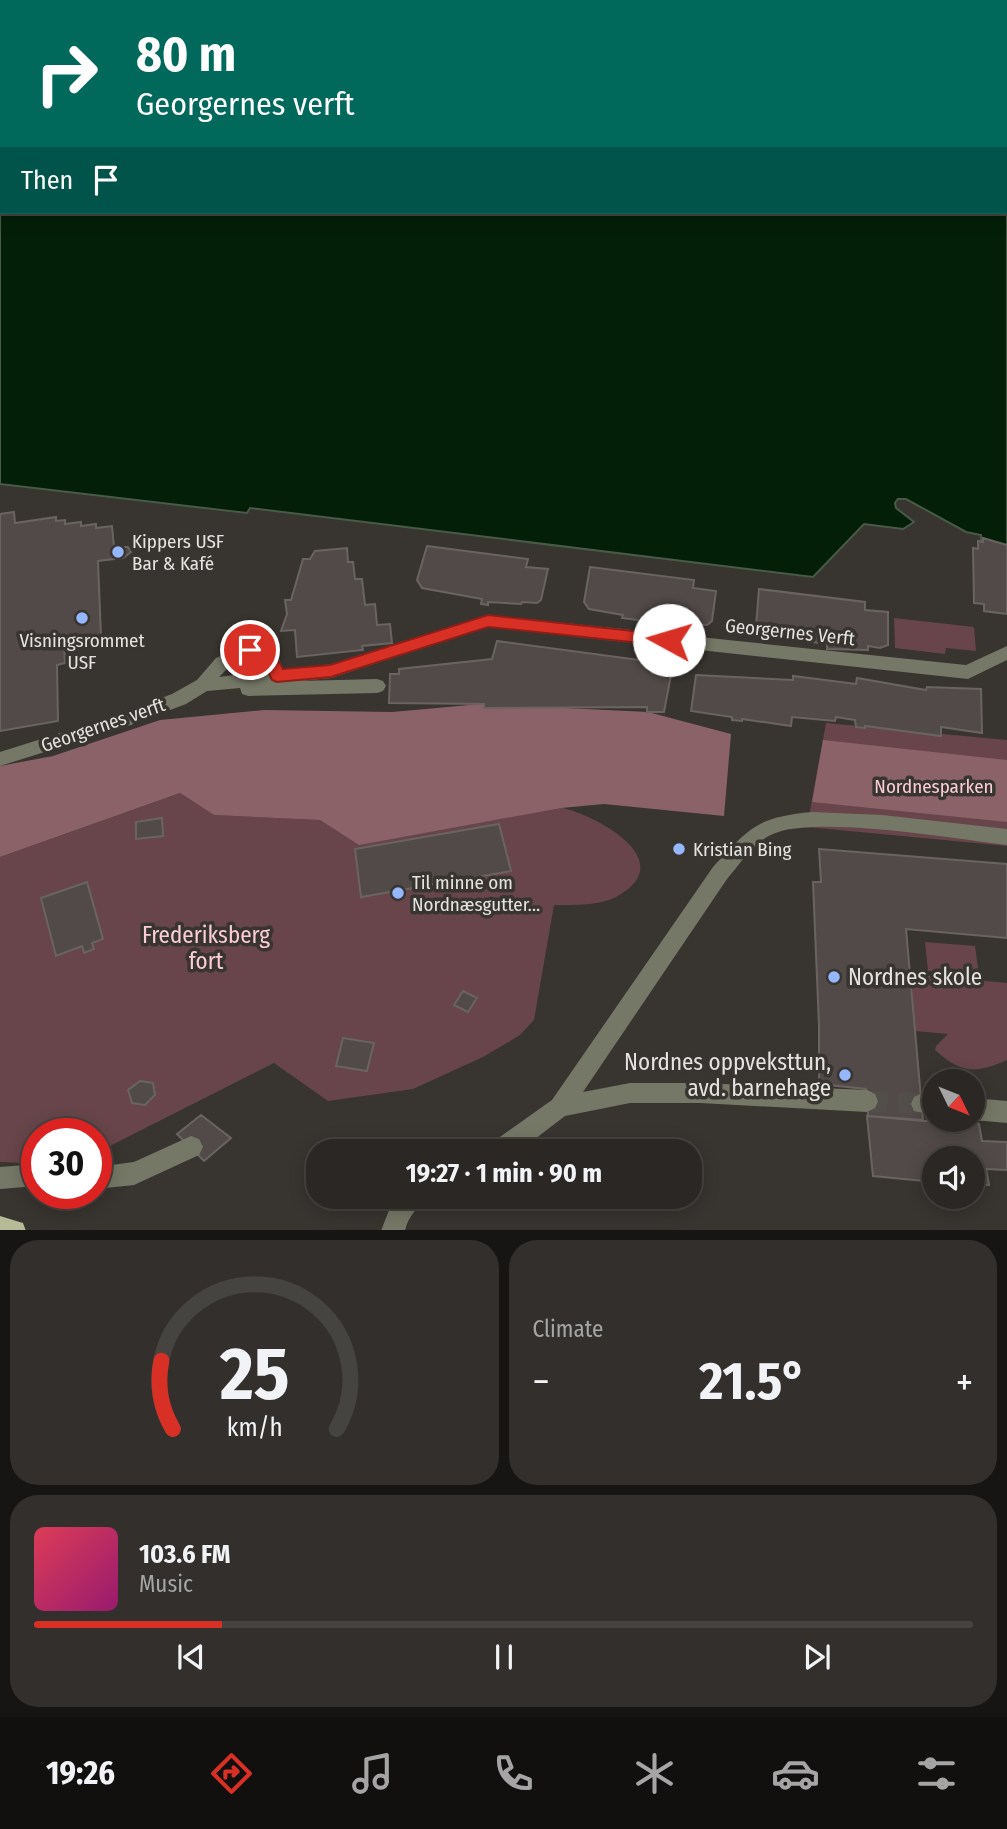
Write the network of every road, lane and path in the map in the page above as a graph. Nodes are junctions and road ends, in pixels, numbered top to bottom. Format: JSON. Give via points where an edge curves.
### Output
{"nodes":[{"id":1,"x":1007,"y":652,"type":"edge"},
{"id":2,"x":277,"y":676,"type":"junction"},
{"id":3,"x":203,"y":685,"type":"junction"},
{"id":4,"x":377,"y":686,"type":"dead end"},
{"id":5,"x":0,"y":759,"type":"edge"},
{"id":6,"x":1007,"y":837,"type":"edge"},
{"id":7,"x":867,"y":1101,"type":"tunnel mouth"},
{"id":8,"x":560,"y":1107,"type":"junction"},
{"id":9,"x":985,"y":1110,"type":"edge"},
{"id":10,"x":1007,"y":1112,"type":"edge"},
{"id":11,"x":516,"y":1139,"type":"edge"},
{"id":12,"x":191,"y":1147,"type":"dead end"},
{"id":13,"x":21,"y":1176,"type":"edge"},
{"id":14,"x":0,"y":1178,"type":"edge"},
{"id":15,"x":112,"y":1179,"type":"edge"},
{"id":16,"x":401,"y":1209,"type":"edge"},
{"id":17,"x":0,"y":1228,"type":"edge"},
{"id":18,"x":14,"y":1230,"type":"edge"},
{"id":19,"x":393,"y":1230,"type":"edge"}],
"edges":[{"from":1,"to":2,"type":"street","name":"Georgernes Verft","via":[[968,672],[488,621],[331,671]]},
{"from":2,"to":3,"type":"street","name":"Georgernes verft"},
{"from":2,"to":3,"type":"street","name":"Georgernes verft","via":[[271,660],[250,650],[229,657]]},
{"from":3,"to":4,"type":"street","via":[[229,689]]},
{"from":3,"to":5,"type":"street","name":"Georgernes verft","via":[[121,721]]},
{"from":6,"to":8,"type":"street","via":[[831,820],[783,821],[766,828],[720,873]]},
{"from":7,"to":8,"type":"street","via":[[630,1093]]},
{"from":8,"to":11,"type":"street"},
{"from":9,"to":10,"type":"street"},
{"from":12,"to":15,"type":"street","via":[[139,1173]]},
{"from":13,"to":14,"type":"street"},
{"from":16,"to":19,"type":"street"},
{"from":17,"to":18,"type":"main road"}]}
